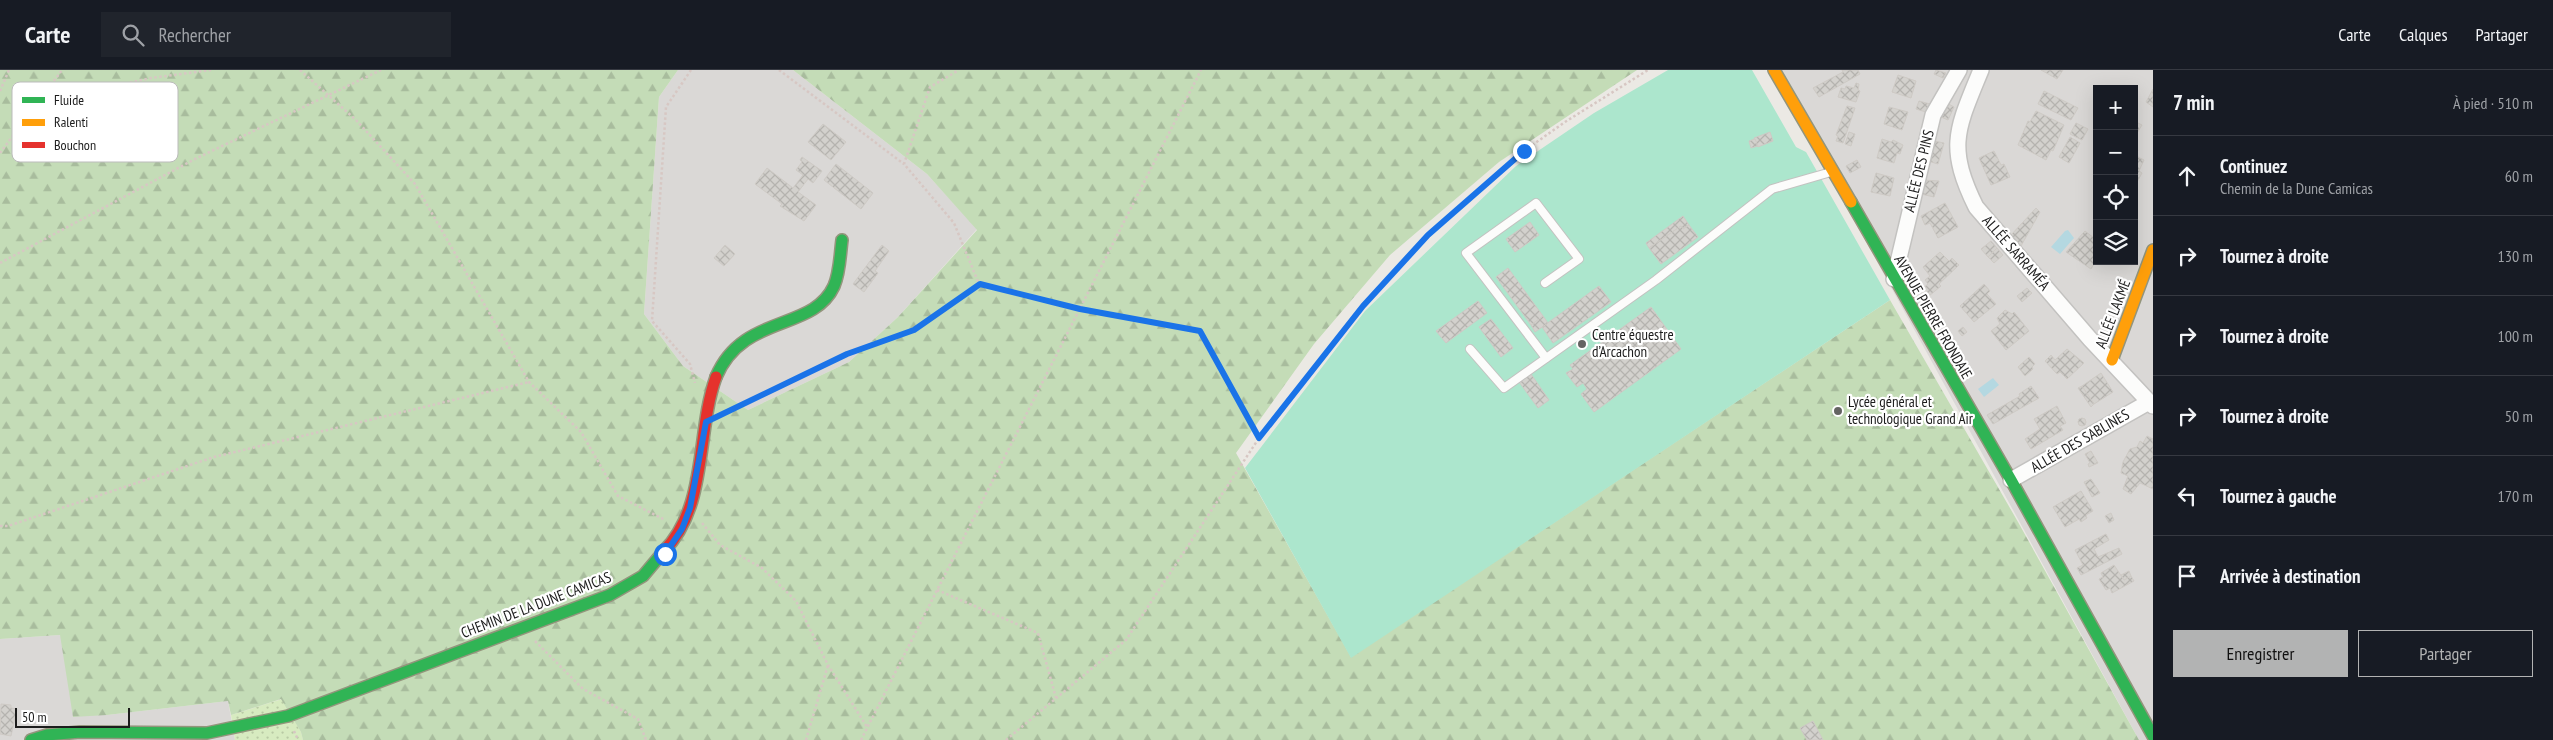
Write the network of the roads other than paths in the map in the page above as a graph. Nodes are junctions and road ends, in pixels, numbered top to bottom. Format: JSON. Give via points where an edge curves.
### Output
{"nodes":[{"id":1,"x":1774,"y":70,"type":"edge"},
{"id":2,"x":1959,"y":70,"type":"edge"},
{"id":3,"x":1980,"y":70,"type":"edge"},
{"id":4,"x":1831,"y":172,"type":"junction"},
{"id":5,"x":842,"y":240,"type":"dead end"},
{"id":6,"x":2153,"y":250,"type":"edge"},
{"id":7,"x":1894,"y":279,"type":"junction"},
{"id":8,"x":1544,"y":283,"type":"dead end"},
{"id":9,"x":1470,"y":349,"type":"dead end"},
{"id":10,"x":1546,"y":358,"type":"junction"},
{"id":11,"x":2112,"y":360,"type":"junction"},
{"id":12,"x":2151,"y":404,"type":"edge"},
{"id":13,"x":2011,"y":480,"type":"junction"},
{"id":14,"x":2153,"y":736,"type":"edge"},
{"id":15,"x":31,"y":740,"type":"edge"}],
"edges":[{"from":1,"to":4,"type":"street","name":"AVENUE PIERRE FRONDAIE"},
{"from":2,"to":7,"type":"street","name":"ALLÉE DES PINS","via":[[1933,115]]},
{"from":3,"to":11,"type":"street","name":"ALLÉE SARRAMÉA","via":[[1959,125],[1959,166],[1964,184],[1976,207]]},
{"from":4,"to":7,"type":"street","name":"AVENUE PIERRE FRONDAIE"},
{"from":4,"to":10,"type":"lane","via":[[1772,189],[1656,280]]},
{"from":5,"to":15,"type":"street","name":"CHEMIN DE LA DUNE CAMICAS","via":[[834,287],[821,303],[807,313],[774,323],[744,338],[724,359],[710,391],[690,508],[682,529],[665,554],[643,576],[610,595],[288,716],[220,732],[80,732]]},
{"from":6,"to":11,"type":"street","name":"ALLÉE LAKMÉ"},
{"from":7,"to":13,"type":"street","name":"AVENUE PIERRE FRONDAIE"},
{"from":8,"to":10,"type":"lane","via":[[1579,260],[1536,204],[1466,253]]},
{"from":9,"to":10,"type":"lane","via":[[1504,388]]},
{"from":11,"to":12,"type":"street","name":"ALLÉE SARRAMÉA"},
{"from":12,"to":13,"type":"street","name":"ALLÉE DES SABLINES"},
{"from":13,"to":14,"type":"street","name":"AVENUE PIERRE FRONDAIE"}]}
